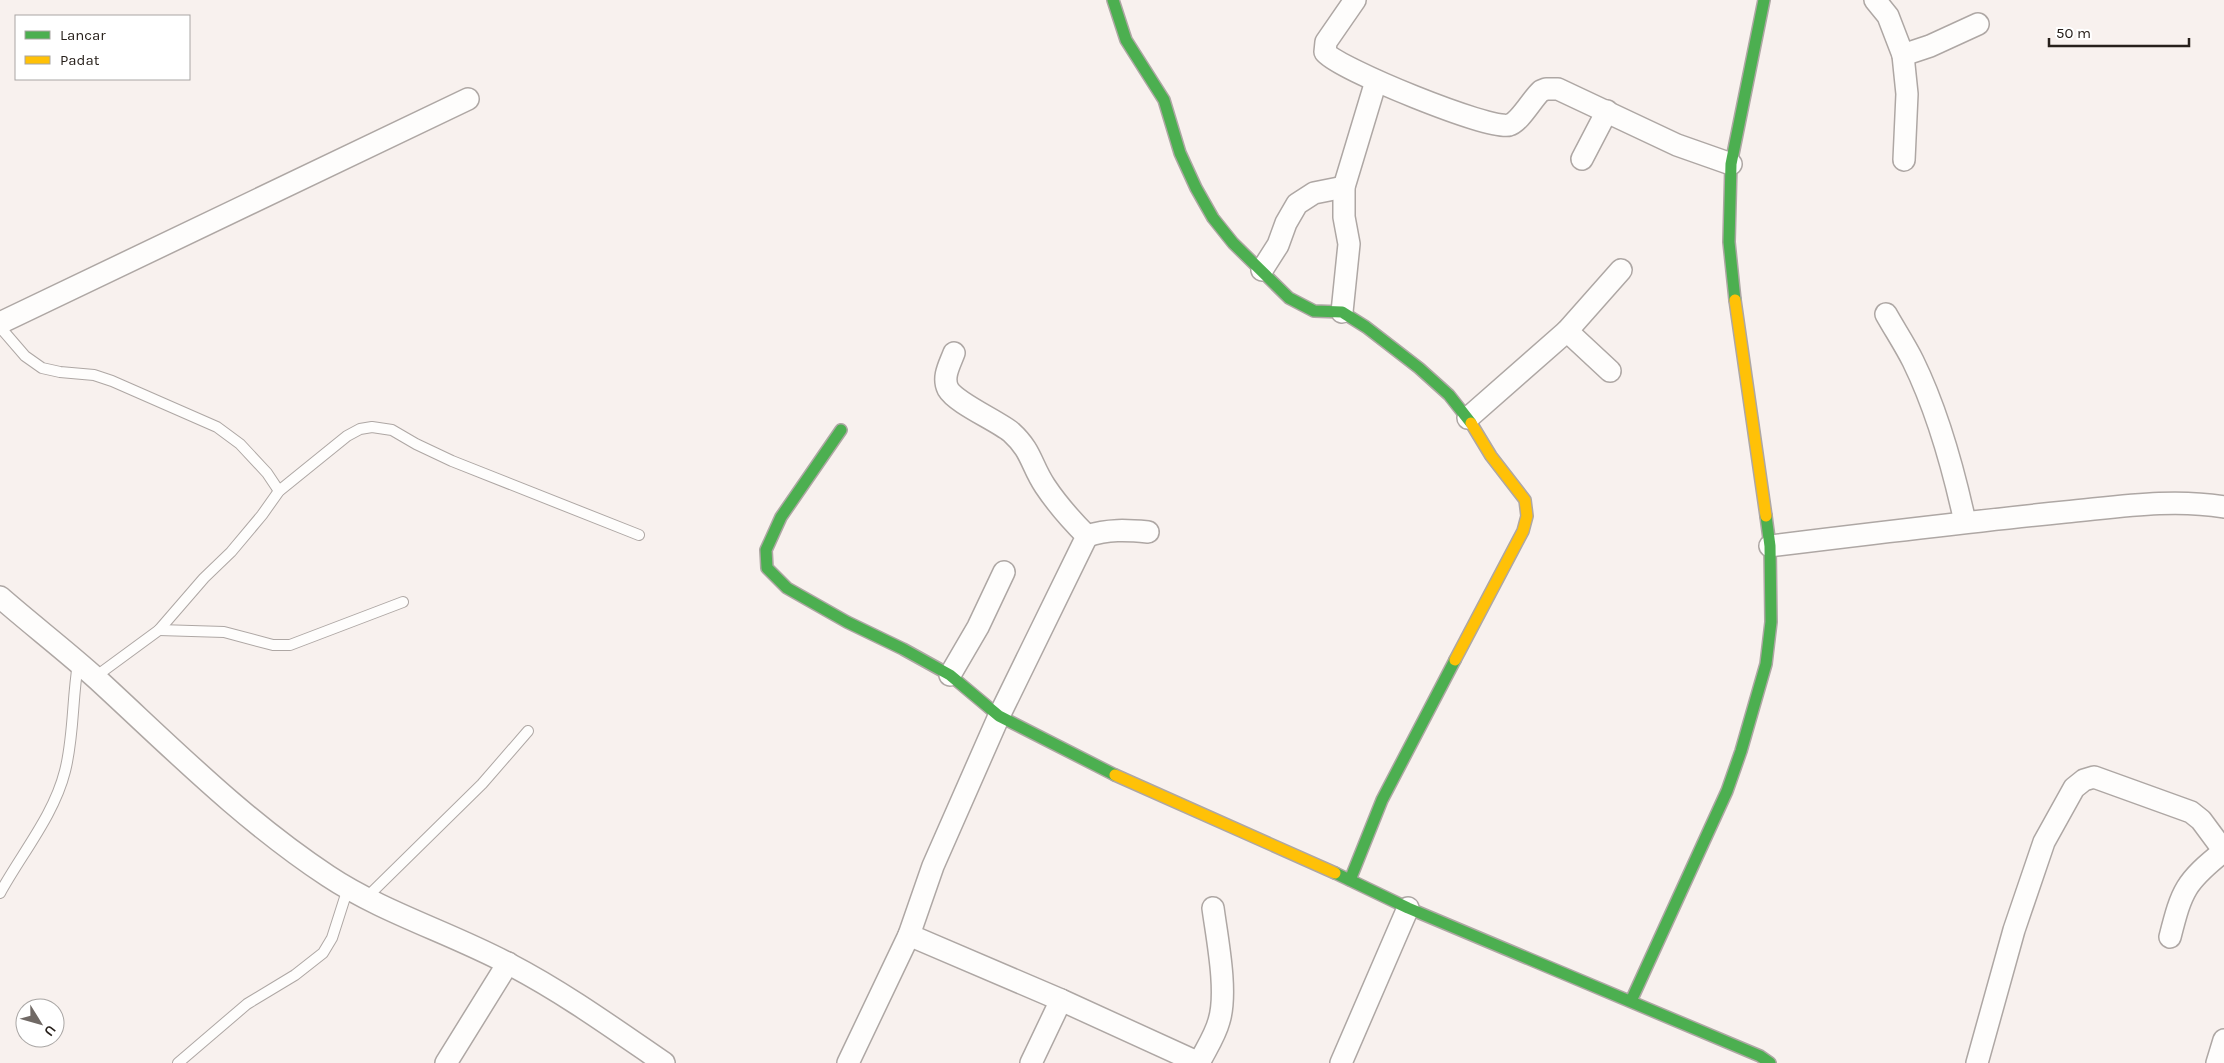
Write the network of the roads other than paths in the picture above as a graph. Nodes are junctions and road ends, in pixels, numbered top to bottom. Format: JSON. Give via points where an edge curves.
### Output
{"nodes":[{"id":1,"x":1113,"y":0,"type":"edge"},
{"id":2,"x":1355,"y":0,"type":"edge"},
{"id":3,"x":1764,"y":0,"type":"edge"},
{"id":4,"x":1875,"y":0,"type":"edge"},
{"id":5,"x":1978,"y":24,"type":"dead end"},
{"id":6,"x":1903,"y":55,"type":"junction"},
{"id":7,"x":1376,"y":81,"type":"junction"},
{"id":8,"x":468,"y":99,"type":"dead end"},
{"id":9,"x":1607,"y":110,"type":"junction"},
{"id":10,"x":1582,"y":159,"type":"dead end"},
{"id":11,"x":1904,"y":160,"type":"dead end"},
{"id":12,"x":1731,"y":164,"type":"junction"},
{"id":13,"x":1344,"y":187,"type":"junction"},
{"id":14,"x":1262,"y":270,"type":"junction"},
{"id":15,"x":1621,"y":270,"type":"dead end"},
{"id":16,"x":1342,"y":312,"type":"junction"},
{"id":17,"x":1886,"y":314,"type":"dead end"},
{"id":18,"x":0,"y":323,"type":"edge"},
{"id":19,"x":0,"y":327,"type":"edge"},
{"id":20,"x":1567,"y":331,"type":"junction"},
{"id":21,"x":954,"y":353,"type":"dead end"},
{"id":22,"x":1610,"y":371,"type":"dead end"},
{"id":23,"x":1468,"y":418,"type":"junction"},
{"id":24,"x":841,"y":430,"type":"dead end"},
{"id":25,"x":279,"y":491,"type":"junction"},
{"id":26,"x":2224,"y":507,"type":"edge"},
{"id":27,"x":1965,"y":522,"type":"junction"},
{"id":28,"x":1148,"y":532,"type":"dead end"},
{"id":29,"x":639,"y":535,"type":"dead end"},
{"id":30,"x":1087,"y":536,"type":"junction"},
{"id":31,"x":1770,"y":546,"type":"junction"},
{"id":32,"x":1004,"y":572,"type":"dead end"},
{"id":33,"x":0,"y":598,"type":"edge"},
{"id":34,"x":403,"y":602,"type":"dead end"},
{"id":35,"x":158,"y":630,"type":"junction"},
{"id":36,"x":78,"y":664,"type":"junction"},
{"id":37,"x":950,"y":675,"type":"junction"},
{"id":38,"x":95,"y":677,"type":"junction"},
{"id":39,"x":999,"y":716,"type":"junction"},
{"id":40,"x":528,"y":731,"type":"dead end"},
{"id":41,"x":2224,"y":851,"type":"edge"},
{"id":42,"x":1350,"y":880,"type":"junction"},
{"id":43,"x":0,"y":893,"type":"edge"},
{"id":44,"x":358,"y":893,"type":"junction"},
{"id":45,"x":1214,"y":908,"type":"dead end"},
{"id":46,"x":1408,"y":908,"type":"junction"},
{"id":47,"x":909,"y":935,"type":"junction"},
{"id":48,"x":2170,"y":937,"type":"dead end"},
{"id":49,"x":508,"y":963,"type":"junction"},
{"id":50,"x":1061,"y":1000,"type":"junction"},
{"id":51,"x":1631,"y":1001,"type":"junction"},
{"id":52,"x":2224,"y":1040,"type":"edge"},
{"id":53,"x":178,"y":1063,"type":"edge"},
{"id":54,"x":446,"y":1063,"type":"edge"},
{"id":55,"x":664,"y":1063,"type":"edge"},
{"id":56,"x":848,"y":1063,"type":"edge"},
{"id":57,"x":1031,"y":1063,"type":"edge"},
{"id":58,"x":1199,"y":1063,"type":"edge"},
{"id":59,"x":1341,"y":1063,"type":"edge"},
{"id":60,"x":1770,"y":1063,"type":"edge"},
{"id":61,"x":1977,"y":1063,"type":"edge"},
{"id":62,"x":2218,"y":1063,"type":"edge"}],
"edges":[{"from":1,"to":14,"type":"street","via":[[1126,40],[1164,100],[1180,153],[1196,188],[1213,218],[1233,243]]},
{"from":2,"to":7,"type":"street","via":[[1326,42],[1325,52],[1333,60]]},
{"from":3,"to":12,"type":"street"},
{"from":4,"to":6,"type":"street","via":[[1888,16]]},
{"from":5,"to":6,"type":"street"},
{"from":6,"to":11,"type":"street","via":[[1907,94]]},
{"from":7,"to":9,"type":"street","via":[[1506,126],[1513,123],[1541,92],[1553,88]]},
{"from":7,"to":13,"type":"street"},
{"from":8,"to":18,"type":"street"},
{"from":9,"to":10,"type":"street"},
{"from":9,"to":12,"type":"street","via":[[1677,145]]},
{"from":12,"to":31,"type":"street","via":[[1729,242],[1735,301]]},
{"from":13,"to":14,"type":"street","via":[[1314,193],[1297,204]]},
{"from":13,"to":16,"type":"street","via":[[1344,217],[1349,244]]},
{"from":14,"to":16,"type":"street","via":[[1289,298],[1303,306],[1314,311]]},
{"from":15,"to":20,"type":"street"},
{"from":16,"to":23,"type":"street","via":[[1419,368],[1449,395]]},
{"from":17,"to":27,"type":"street","via":[[1926,390],[1948,454]]},
{"from":19,"to":25,"type":"lane","via":[[25,356],[42,368],[112,380],[217,427],[240,444]]},
{"from":20,"to":22,"type":"street"},
{"from":20,"to":23,"type":"street"},
{"from":21,"to":30,"type":"street","via":[[945,376],[948,390],[1022,443],[1044,485]]},
{"from":23,"to":42,"type":"street","via":[[1491,456],[1525,500],[1527,521],[1400,763]]},
{"from":24,"to":37,"type":"street","via":[[781,517],[766,550],[768,568],[787,588]]},
{"from":25,"to":29,"type":"lane","via":[[347,436],[360,429],[382,427],[452,461]]},
{"from":25,"to":35,"type":"lane","via":[[231,552]]},
{"from":26,"to":27,"type":"street","via":[[2179,502]]},
{"from":27,"to":31,"type":"street"},
{"from":28,"to":30,"type":"street","via":[[1102,531]]},
{"from":30,"to":39,"type":"street"},
{"from":31,"to":51,"type":"street","via":[[1771,622],[1766,664],[1741,751],[1727,790]]},
{"from":32,"to":37,"type":"street","via":[[978,627]]},
{"from":33,"to":36,"type":"street"},
{"from":34,"to":35,"type":"lane","via":[[290,645],[273,645],[224,632]]},
{"from":35,"to":38,"type":"lane"},
{"from":36,"to":38,"type":"street"},
{"from":36,"to":43,"type":"lane","via":[[70,747],[58,792]]},
{"from":37,"to":39,"type":"street"},
{"from":38,"to":44,"type":"street","via":[[250,819],[292,852]]},
{"from":39,"to":42,"type":"street","via":[[1092,765]]},
{"from":39,"to":47,"type":"street","via":[[933,866]]},
{"from":40,"to":44,"type":"lane","via":[[482,784]]},
{"from":41,"to":48,"type":"street","via":[[2186,886]]},
{"from":41,"to":61,"type":"street","via":[[2202,820],[2182,807],[2094,777],[2079,783],[2062,806],[2044,842],[2014,930]]},
{"from":42,"to":46,"type":"street"},
{"from":44,"to":49,"type":"street"},
{"from":44,"to":53,"type":"lane","via":[[323,953],[295,975],[247,1004]]},
{"from":45,"to":58,"type":"street","via":[[1222,992],[1220,1018]]},
{"from":46,"to":51,"type":"street"},
{"from":46,"to":59,"type":"street"},
{"from":47,"to":50,"type":"street"},
{"from":47,"to":56,"type":"street"},
{"from":49,"to":54,"type":"street"},
{"from":49,"to":55,"type":"street","via":[[594,1014]]},
{"from":50,"to":57,"type":"street"},
{"from":50,"to":58,"type":"street"},
{"from":51,"to":60,"type":"street"},
{"from":52,"to":62,"type":"street"}]}
